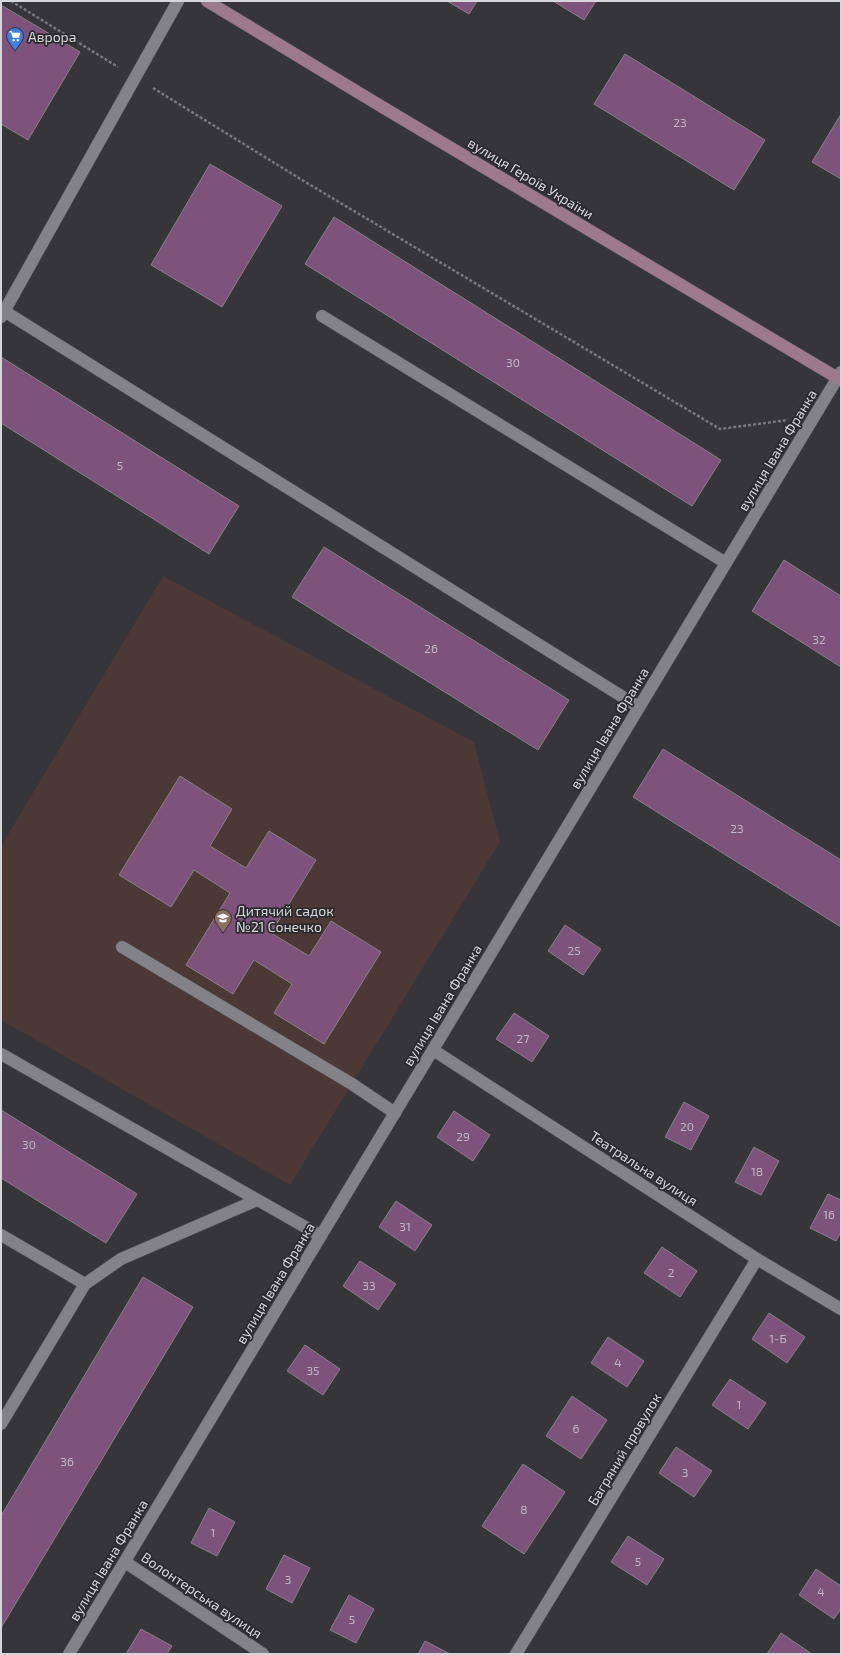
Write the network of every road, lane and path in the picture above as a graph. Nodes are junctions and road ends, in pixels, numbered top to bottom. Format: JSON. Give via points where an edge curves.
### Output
{"nodes":[{"id":1,"x":11,"y":1,"type":"edge"},
{"id":2,"x":178,"y":1,"type":"edge"},
{"id":3,"x":207,"y":1,"type":"edge"},
{"id":4,"x":119,"y":67,"type":"dead end"},
{"id":5,"x":152,"y":88,"type":"dead end"},
{"id":6,"x":3,"y":314,"type":"edge"},
{"id":7,"x":322,"y":316,"type":"dead end"},
{"id":8,"x":840,"y":376,"type":"edge"},
{"id":9,"x":815,"y":415,"type":"junction"},
{"id":10,"x":726,"y":563,"type":"junction"},
{"id":11,"x":639,"y":707,"type":"junction"},
{"id":12,"x":122,"y":947,"type":"dead end"},
{"id":13,"x":433,"y":1050,"type":"junction"},
{"id":14,"x":1,"y":1054,"type":"edge"},
{"id":15,"x":395,"y":1113,"type":"junction"},
{"id":16,"x":257,"y":1200,"type":"junction"},
{"id":17,"x":1,"y":1235,"type":"edge"},
{"id":18,"x":320,"y":1236,"type":"junction"},
{"id":19,"x":757,"y":1259,"type":"junction"},
{"id":20,"x":85,"y":1284,"type":"junction"},
{"id":21,"x":841,"y":1309,"type":"edge"},
{"id":22,"x":1,"y":1424,"type":"edge"},
{"id":23,"x":125,"y":1562,"type":"junction"},
{"id":24,"x":69,"y":1654,"type":"edge"},
{"id":25,"x":263,"y":1654,"type":"edge"},
{"id":26,"x":516,"y":1654,"type":"edge"}],
"edges":[{"from":1,"to":4,"type":"path"},
{"from":2,"to":6,"type":"street"},
{"from":3,"to":8,"type":"street","name":"вулиця Героїв України"},
{"from":5,"to":9,"type":"path","via":[[720,429]]},
{"from":6,"to":11,"type":"street"},
{"from":7,"to":10,"type":"street"},
{"from":8,"to":9,"type":"street","name":"вулиця Івана Франка"},
{"from":9,"to":10,"type":"street","name":"вулиця Івана Франка"},
{"from":10,"to":11,"type":"street","name":"вулиця Івана Франка"},
{"from":11,"to":13,"type":"street","name":"вулиця Івана Франка"},
{"from":12,"to":15,"type":"street","via":[[352,1084]]},
{"from":13,"to":15,"type":"street","name":"вулиця Івана Франка"},
{"from":13,"to":19,"type":"street","name":"Театральна вулиця"},
{"from":14,"to":16,"type":"street"},
{"from":15,"to":18,"type":"street","name":"вулиця Івана Франка"},
{"from":16,"to":18,"type":"street"},
{"from":16,"to":20,"type":"street","via":[[121,1260]]},
{"from":17,"to":20,"type":"street"},
{"from":18,"to":23,"type":"street","name":"вулиця Івана Франка"},
{"from":19,"to":21,"type":"street","name":"Театральна вулиця"},
{"from":19,"to":26,"type":"street","name":"Багряний провулок"},
{"from":20,"to":22,"type":"street"},
{"from":23,"to":24,"type":"street","name":"вулиця Івана Франка"},
{"from":23,"to":25,"type":"street","name":"Волонтерська вулиця"}]}
